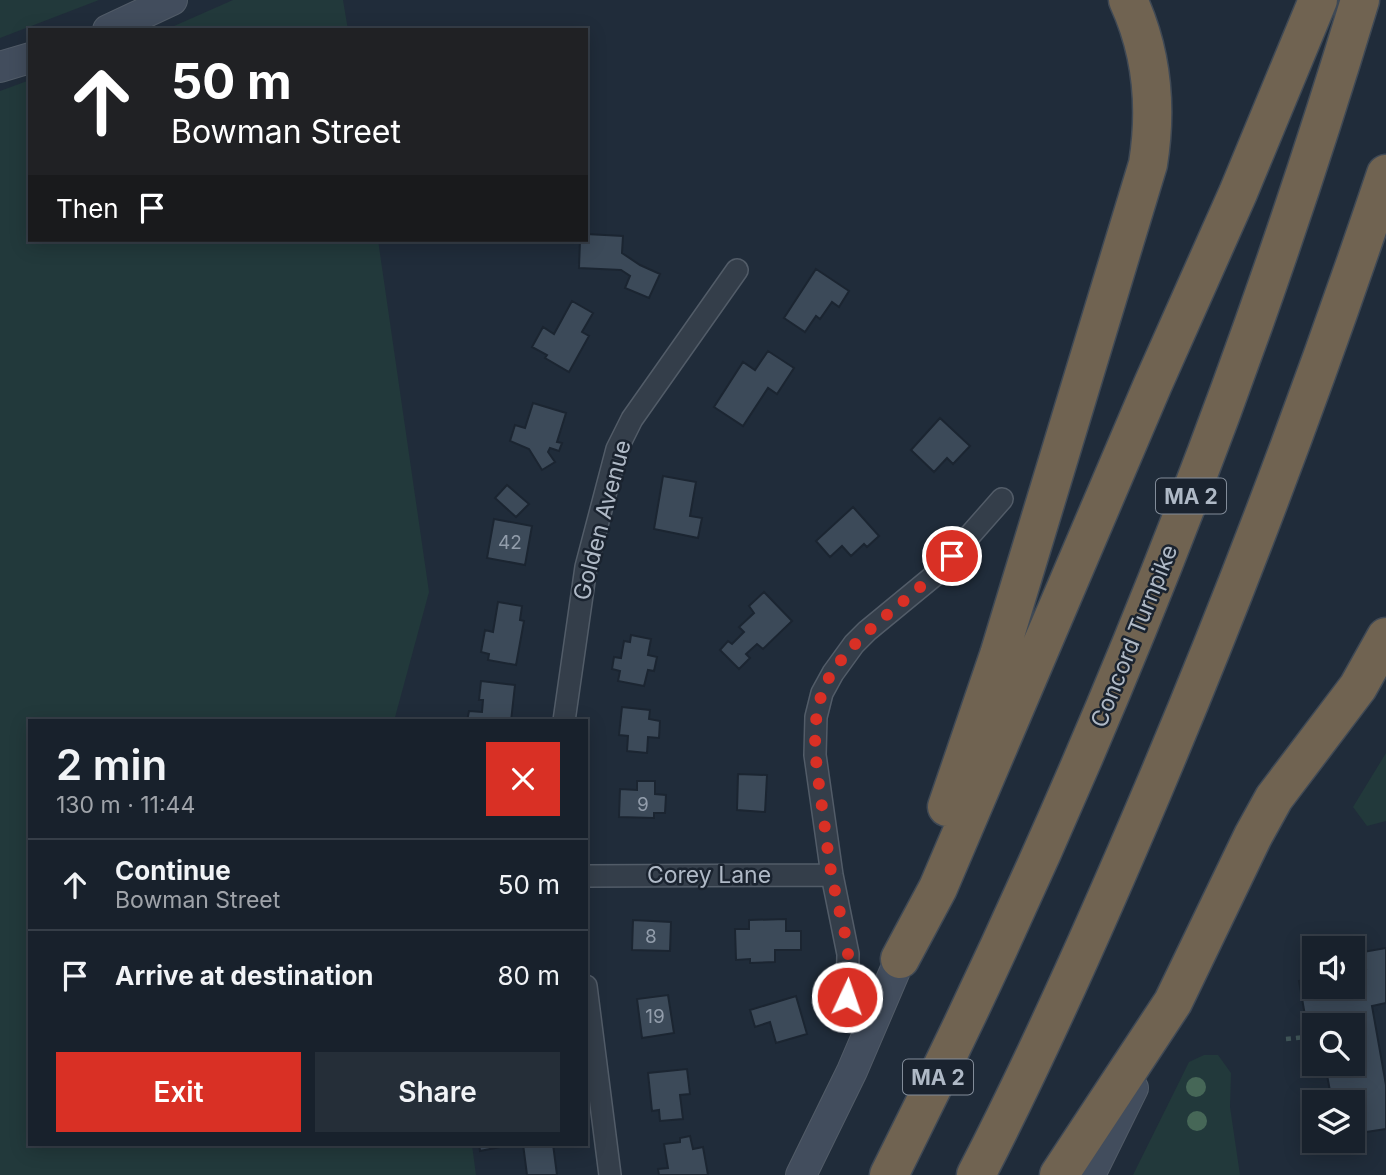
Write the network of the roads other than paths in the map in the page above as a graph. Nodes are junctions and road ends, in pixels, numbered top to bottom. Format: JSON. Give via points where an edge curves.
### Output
{"nodes":[{"id":1,"x":172,"y":0,"type":"edge"},
{"id":2,"x":1128,"y":0,"type":"edge"},
{"id":3,"x":1318,"y":0,"type":"edge"},
{"id":4,"x":1360,"y":0,"type":"edge"},
{"id":5,"x":112,"y":28,"type":"edge"},
{"id":6,"x":28,"y":59,"type":"edge"},
{"id":7,"x":0,"y":67,"type":"edge"},
{"id":8,"x":1386,"y":174,"type":"edge"},
{"id":9,"x":737,"y":270,"type":"dead end"},
{"id":10,"x":1002,"y":499,"type":"dead end"},
{"id":11,"x":1386,"y":637,"type":"edge"},
{"id":12,"x":1386,"y":676,"type":"edge"},
{"id":13,"x":1349,"y":699,"type":"junction"},
{"id":14,"x":564,"y":719,"type":"edge"},
{"id":15,"x":831,"y":875,"type":"junction"},
{"id":16,"x":588,"y":876,"type":"edge"},
{"id":17,"x":900,"y":960,"type":"junction"},
{"id":18,"x":588,"y":1002,"type":"edge"},
{"id":19,"x":1173,"y":1002,"type":"junction"},
{"id":20,"x":847,"y":1008,"type":"dead end"},
{"id":21,"x":610,"y":1175,"type":"edge"},
{"id":22,"x":800,"y":1175,"type":"edge"},
{"id":23,"x":889,"y":1175,"type":"edge"},
{"id":24,"x":976,"y":1175,"type":"edge"},
{"id":25,"x":1059,"y":1175,"type":"edge"},
{"id":26,"x":1090,"y":1175,"type":"edge"}],
"edges":[{"from":1,"to":5,"type":"main road"},
{"from":2,"to":17,"type":"highway","via":[[1141,33],[1151,83],[1148,164],[999,655],[921,881]]},
{"from":3,"to":17,"type":"highway","via":[[937,888]]},
{"from":4,"to":23,"type":"highway","name":"Concord Turnpike","number":"MA 2","via":[[1281,246],[1171,545],[1048,841]]},
{"from":6,"to":7,"type":"main road"},
{"from":8,"to":24,"type":"highway","via":[[1298,424],[1200,677],[1057,1010]]},
{"from":9,"to":14,"type":"street","name":"Golden Avenue","via":[[632,419],[617,449],[586,567]]},
{"from":10,"to":15,"type":"street","via":[[935,575],[867,631],[832,673],[822,693],[815,755]]},
{"from":11,"to":13,"type":"highway"},
{"from":12,"to":13,"type":"highway"},
{"from":13,"to":19,"type":"highway","via":[[1263,817]]},
{"from":15,"to":16,"type":"street","name":"Corey Lane"},
{"from":15,"to":20,"type":"street","via":[[848,954]]},
{"from":17,"to":22,"type":"main road"},
{"from":18,"to":21,"type":"street"},
{"from":19,"to":25,"type":"highway"},
{"from":19,"to":26,"type":"main road"}]}
